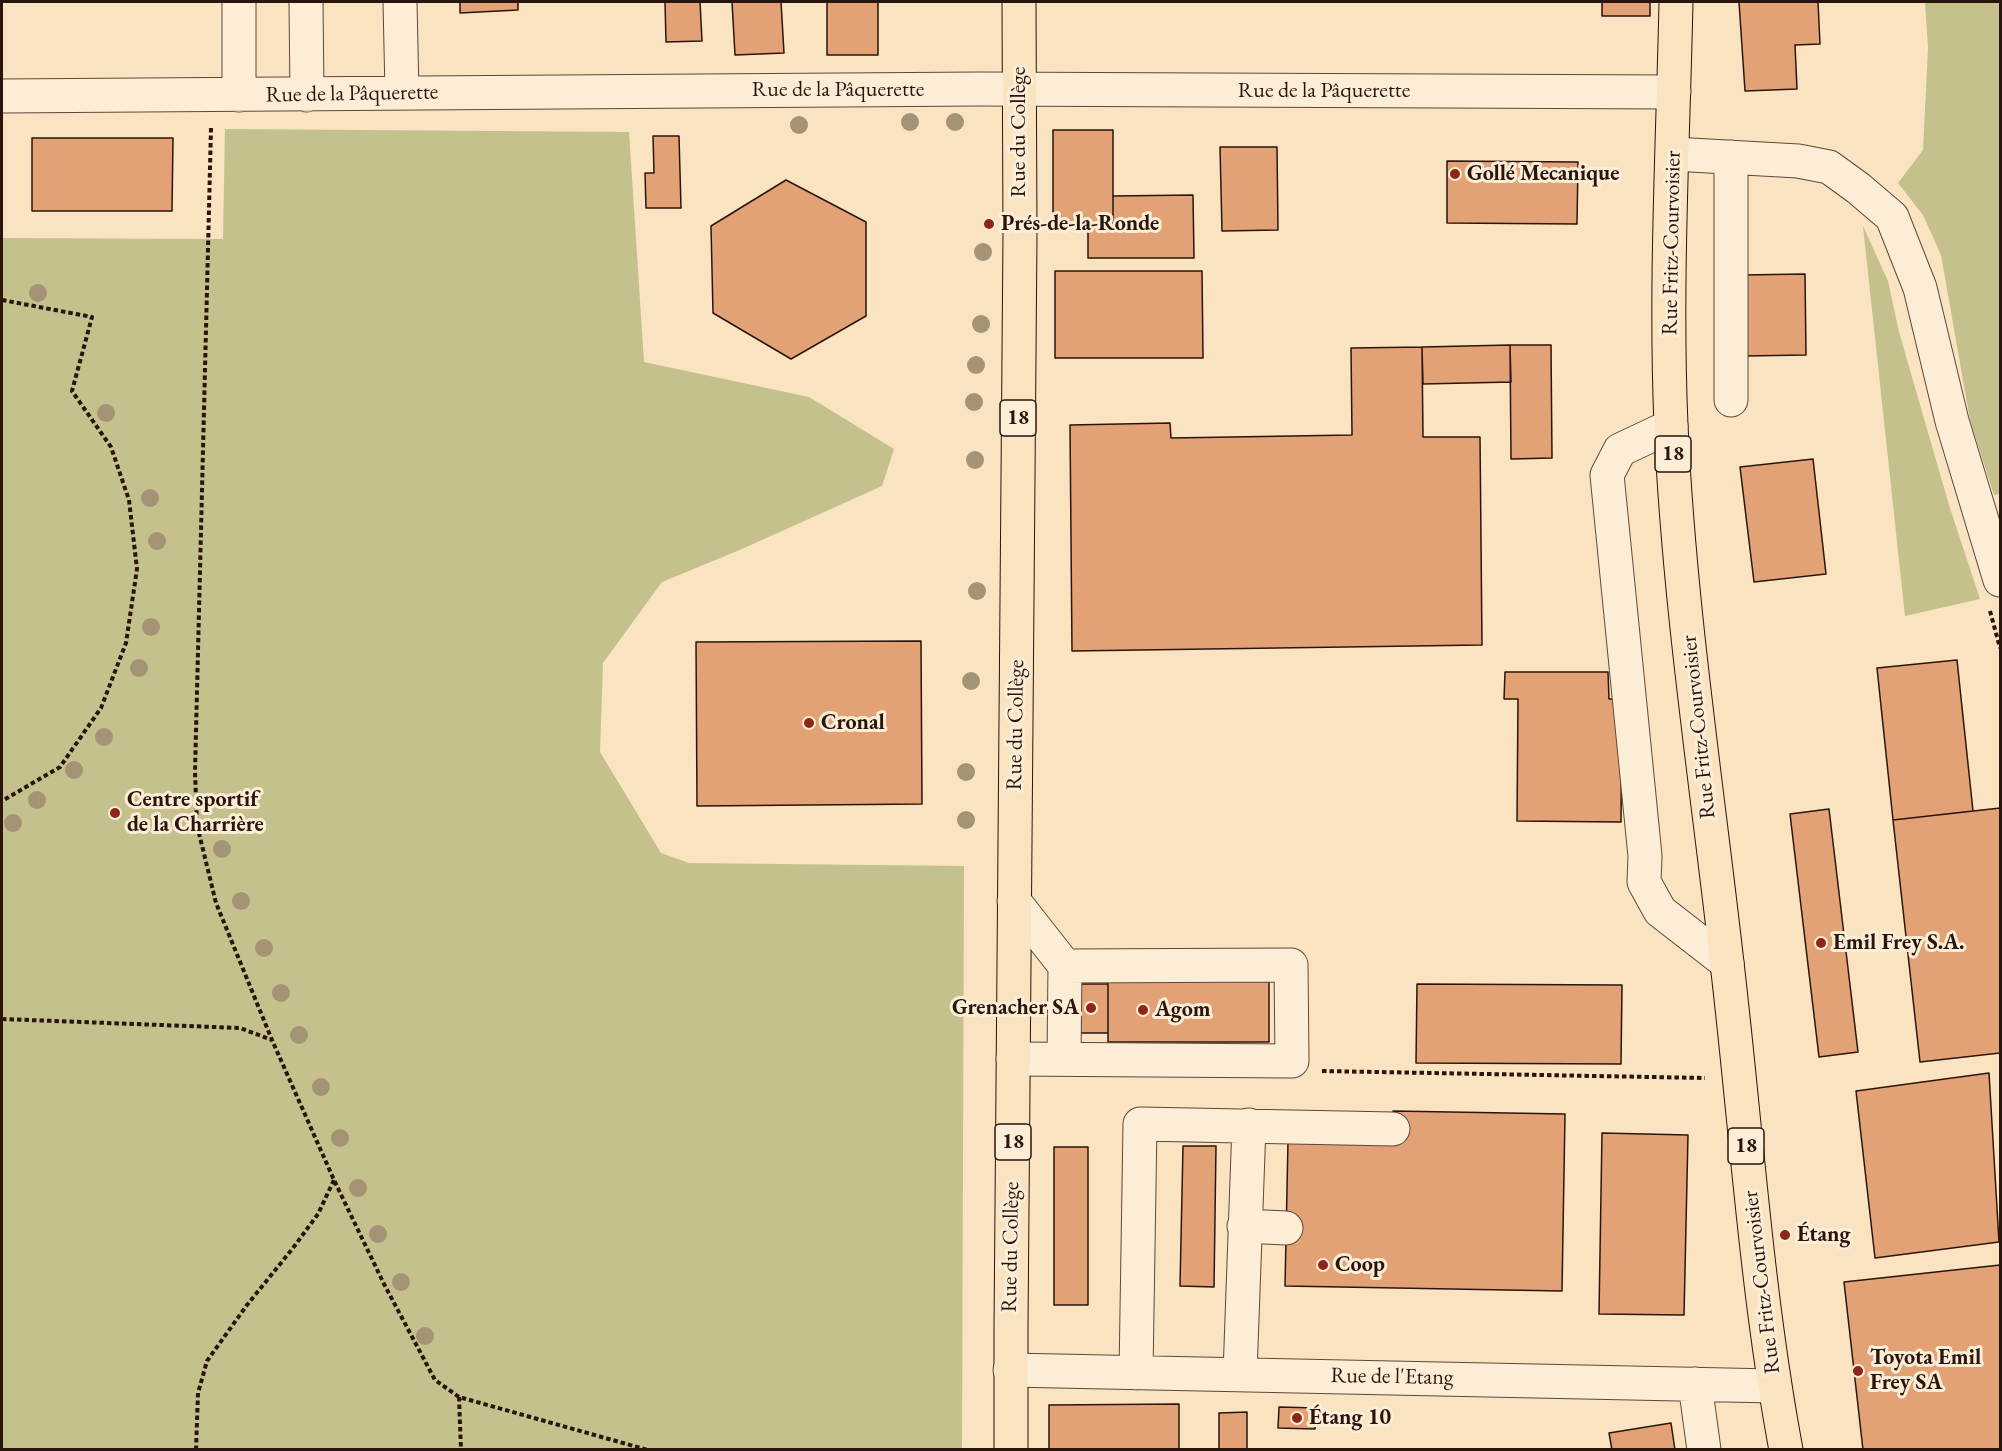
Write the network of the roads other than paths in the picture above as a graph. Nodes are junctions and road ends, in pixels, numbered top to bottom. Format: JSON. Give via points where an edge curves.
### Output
{"nodes":[{"id":1,"x":239,"y":2,"type":"edge"},
{"id":2,"x":306,"y":2,"type":"edge"},
{"id":3,"x":400,"y":2,"type":"edge"},
{"id":4,"x":1019,"y":2,"type":"edge"},
{"id":5,"x":1676,"y":2,"type":"edge"},
{"id":6,"x":1018,"y":89,"type":"junction"},
{"id":7,"x":1674,"y":92,"type":"junction"},
{"id":8,"x":402,"y":93,"type":"junction"},
{"id":9,"x":307,"y":94,"type":"junction"},
{"id":10,"x":225,"y":95,"type":"junction"},
{"id":11,"x":2,"y":96,"type":"edge"},
{"id":12,"x":1673,"y":154,"type":"junction"},
{"id":13,"x":1731,"y":157,"type":"junction"},
{"id":14,"x":1731,"y":400,"type":"dead end"},
{"id":15,"x":1671,"y":426,"type":"junction"},
{"id":16,"x":1994,"y":591,"type":"edge"},
{"id":17,"x":1014,"y":902,"type":"junction"},
{"id":18,"x":1727,"y":963,"type":"junction"},
{"id":19,"x":1065,"y":966,"type":"junction"},
{"id":20,"x":1013,"y":1059,"type":"junction"},
{"id":21,"x":1064,"y":1059,"type":"junction"},
{"id":22,"x":1249,"y":1125,"type":"junction"},
{"id":23,"x":1393,"y":1129,"type":"dead end"},
{"id":24,"x":1244,"y":1226,"type":"junction"},
{"id":25,"x":1286,"y":1228,"type":"dead end"},
{"id":26,"x":1010,"y":1370,"type":"junction"},
{"id":27,"x":1137,"y":1373,"type":"junction"},
{"id":28,"x":1240,"y":1374,"type":"junction"},
{"id":29,"x":1695,"y":1384,"type":"junction"},
{"id":30,"x":1774,"y":1386,"type":"junction"},
{"id":31,"x":1011,"y":1449,"type":"edge"},
{"id":32,"x":1704,"y":1449,"type":"edge"},
{"id":33,"x":1786,"y":1449,"type":"edge"}],
"edges":[{"from":1,"to":10,"type":"street"},
{"from":2,"to":9,"type":"street"},
{"from":3,"to":8,"type":"street"},
{"from":4,"to":6,"type":"main road","name":"Rue du Collège","number":"18"},
{"from":5,"to":7,"type":"main road","name":"Rue Fritz-Courvoisier","number":"18"},
{"from":6,"to":7,"type":"street","name":"Rue de la Pâquerette"},
{"from":6,"to":8,"type":"street","name":"Rue de la Pâquerette"},
{"from":6,"to":17,"type":"main road","name":"Rue du Collège","number":"18"},
{"from":7,"to":12,"type":"main road","name":"Rue Fritz-Courvoisier","number":"18"},
{"from":8,"to":9,"type":"street","name":"Rue de la Pâquerette"},
{"from":9,"to":10,"type":"street","name":"Rue de la Pâquerette"},
{"from":10,"to":11,"type":"street","name":"Rue de la Pâquerette"},
{"from":12,"to":13,"type":"street"},
{"from":12,"to":15,"type":"main road","name":"Rue Fritz-Courvoisier","number":"18","via":[[1669,289]]},
{"from":13,"to":14,"type":"street"},
{"from":13,"to":16,"type":"street","via":[[1829,167],[1892,218],[1920,288]]},
{"from":15,"to":18,"type":"main road","name":"Rue Fritz-Courvoisier","number":"18","via":[[1684,594]]},
{"from":15,"to":18,"type":"street","via":[[1620,450],[1607,475],[1645,856],[1644,882],[1660,911]]},
{"from":17,"to":19,"type":"street"},
{"from":17,"to":20,"type":"main road","name":"Rue du Collège","number":"18"},
{"from":18,"to":30,"type":"main road","name":"Rue Fritz-Courvoisier","number":"18"},
{"from":19,"to":21,"type":"street"},
{"from":19,"to":21,"type":"street","via":[[1292,965],[1292,1061]]},
{"from":20,"to":21,"type":"street"},
{"from":20,"to":26,"type":"main road","name":"Rue du Collège","number":"18"},
{"from":22,"to":23,"type":"street"},
{"from":22,"to":24,"type":"street"},
{"from":22,"to":27,"type":"street","via":[[1140,1125]]},
{"from":24,"to":25,"type":"street"},
{"from":24,"to":28,"type":"street"},
{"from":26,"to":27,"type":"street","name":"Rue de l'Etang"},
{"from":26,"to":31,"type":"main road","name":"Rue du Collège","number":"18"},
{"from":27,"to":28,"type":"street","name":"Rue de l'Etang"},
{"from":28,"to":29,"type":"street","name":"Rue de l'Etang"},
{"from":29,"to":30,"type":"street","name":"Rue de l'Etang"},
{"from":29,"to":32,"type":"street"},
{"from":30,"to":33,"type":"main road","name":"Rue Fritz-Courvoisier","number":"18"}]}
